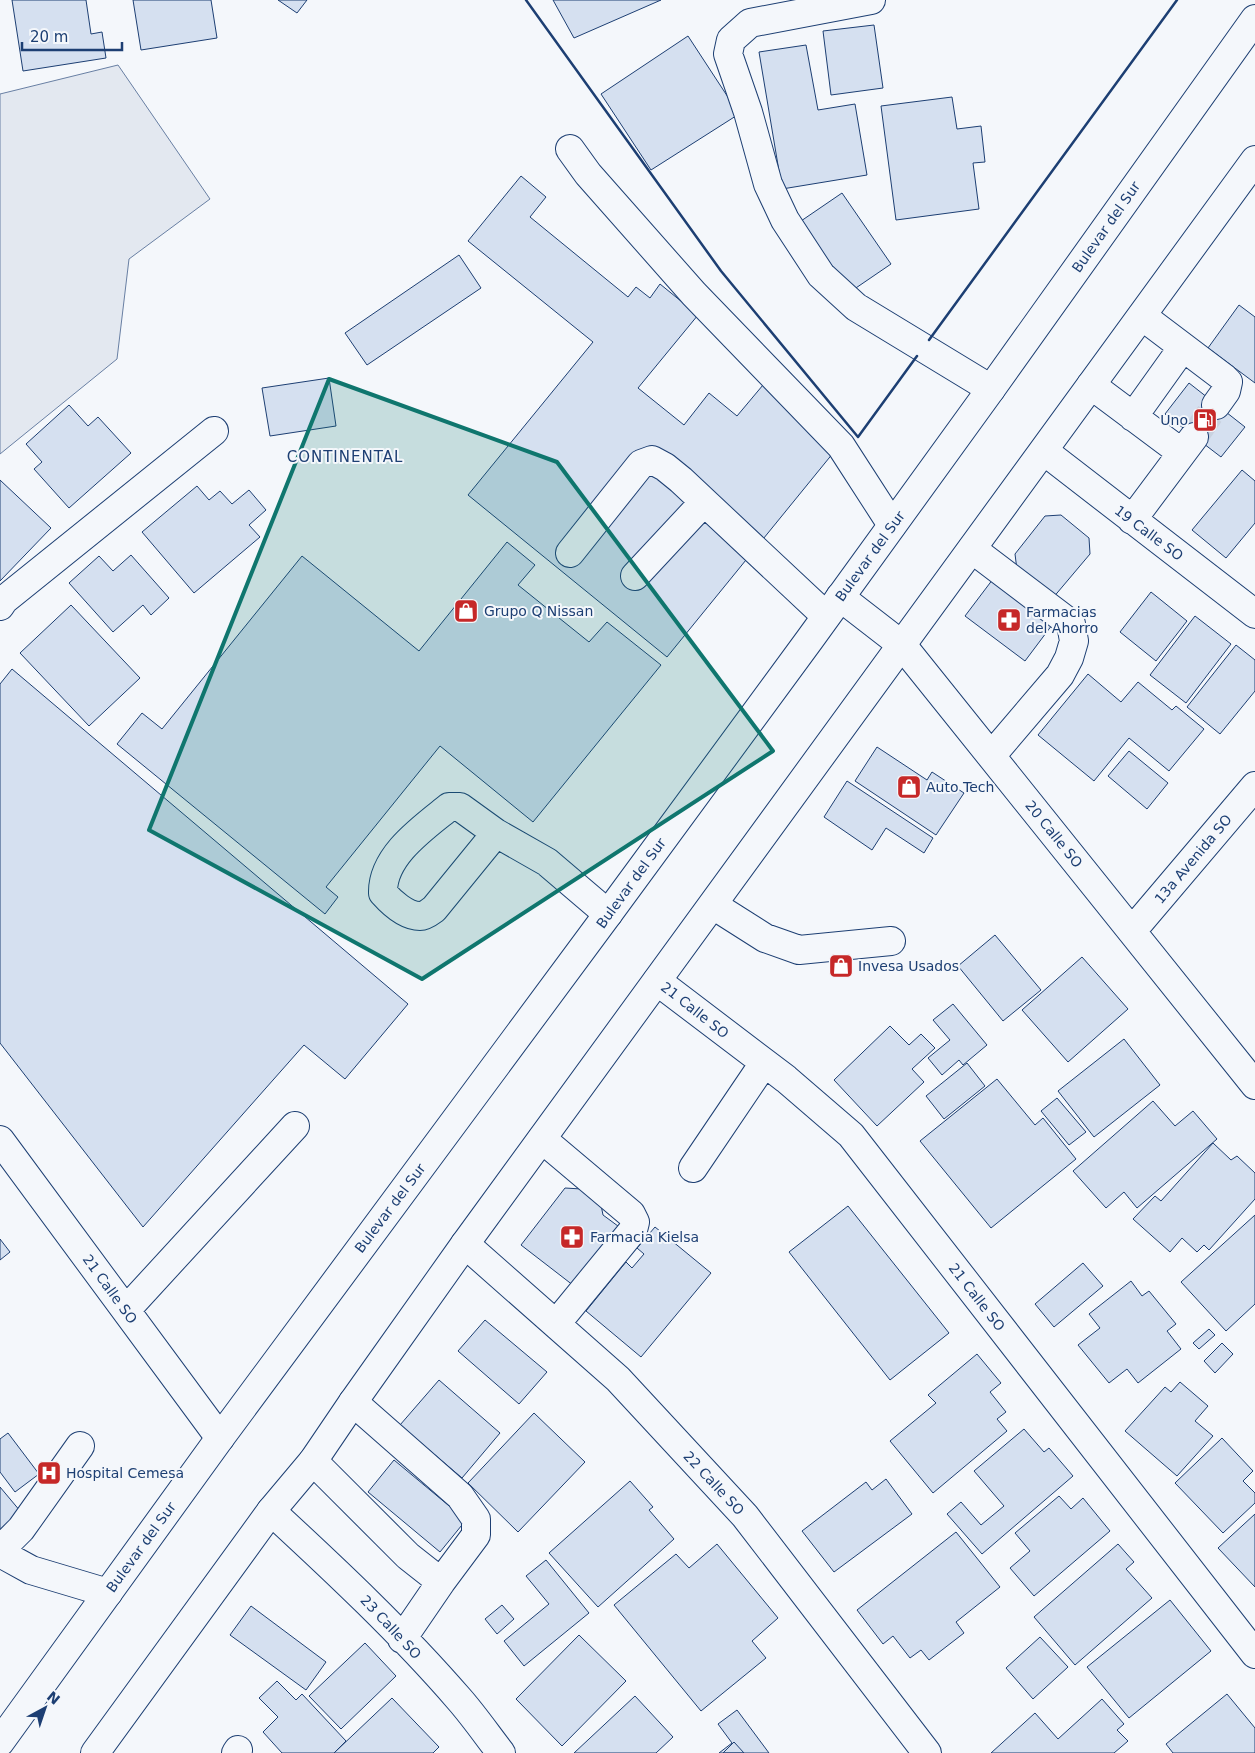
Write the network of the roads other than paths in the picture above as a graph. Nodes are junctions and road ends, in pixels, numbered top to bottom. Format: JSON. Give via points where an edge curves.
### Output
{"nodes":[{"id":1,"x":871,"y":0,"type":"edge"},
{"id":2,"x":1255,"y":19,"type":"edge"},
{"id":3,"x":570,"y":149,"type":"dead end"},
{"id":4,"x":1255,"y":160,"type":"edge"},
{"id":5,"x":1142,"y":316,"type":"junction"},
{"id":6,"x":1183,"y":347,"type":"junction"},
{"id":7,"x":1091,"y":385,"type":"junction"},
{"id":8,"x":991,"y":389,"type":"junction"},
{"id":9,"x":1216,"y":405,"type":"tunnel mouth"},
{"id":10,"x":1133,"y":417,"type":"junction"},
{"id":11,"x":214,"y":431,"type":"dead end"},
{"id":12,"x":1044,"y":451,"type":"junction"},
{"id":13,"x":704,"y":502,"type":"junction"},
{"id":14,"x":1132,"y":520,"type":"junction"},
{"id":15,"x":892,"y":525,"type":"junction"},
{"id":16,"x":972,"y":549,"type":"junction"},
{"id":17,"x":570,"y":553,"type":"dead end"},
{"id":18,"x":635,"y":576,"type":"dead end"},
{"id":19,"x":0,"y":606,"type":"edge"},
{"id":20,"x":833,"y":606,"type":"junction"},
{"id":21,"x":1255,"y":614,"type":"edge"},
{"id":22,"x":902,"y":645,"type":"junction"},
{"id":23,"x":991,"y":756,"type":"junction"},
{"id":24,"x":1255,"y":786,"type":"edge"},
{"id":25,"x":496,"y":833,"type":"dead end"},
{"id":26,"x":713,"y":905,"type":"junction"},
{"id":27,"x":608,"y":914,"type":"junction"},
{"id":28,"x":1132,"y":931,"type":"junction"},
{"id":29,"x":891,"y":942,"type":"dead end"},
{"id":30,"x":657,"y":981,"type":"junction"},
{"id":31,"x":764,"y":1063,"type":"junction"},
{"id":32,"x":1255,"y":1085,"type":"edge"},
{"id":33,"x":295,"y":1126,"type":"dead end"},
{"id":34,"x":542,"y":1139,"type":"junction"},
{"id":35,"x":0,"y":1140,"type":"edge"},
{"id":36,"x":693,"y":1168,"type":"dead end"},
{"id":37,"x":466,"y":1244,"type":"junction"},
{"id":38,"x":126,"y":1310,"type":"junction"},
{"id":39,"x":556,"y":1324,"type":"junction"},
{"id":40,"x":353,"y":1402,"type":"junction"},
{"id":41,"x":220,"y":1438,"type":"junction"},
{"id":42,"x":80,"y":1446,"type":"dead end"},
{"id":43,"x":313,"y":1461,"type":"junction"},
{"id":44,"x":271,"y":1511,"type":"junction"},
{"id":45,"x":0,"y":1552,"type":"edge"},
{"id":46,"x":442,"y":1582,"type":"junction"},
{"id":47,"x":108,"y":1593,"type":"junction"},
{"id":48,"x":402,"y":1639,"type":"junction"},
{"id":49,"x":1255,"y":1654,"type":"edge"},
{"id":50,"x":0,"y":1742,"type":"edge"},
{"id":51,"x":95,"y":1753,"type":"edge"},
{"id":52,"x":501,"y":1753,"type":"edge"},
{"id":53,"x":927,"y":1753,"type":"edge"}],
"edges":[{"from":1,"to":8,"type":"main road","via":[[750,23],[731,40],[728,54],[768,184],[785,220],[821,274],[856,307]]},
{"from":2,"to":8,"type":"main road","name":"Bulevar del Sur"},
{"from":3,"to":15,"type":"main road","via":[[588,174],[694,294],[842,446]]},
{"from":4,"to":5,"type":"main road"},
{"from":5,"to":6,"type":"main road"},
{"from":5,"to":7,"type":"main road"},
{"from":6,"to":9,"type":"main road","via":[[1228,382]]},
{"from":6,"to":10,"type":"main road"},
{"from":7,"to":10,"type":"main road"},
{"from":7,"to":12,"type":"main road"},
{"from":8,"to":15,"type":"main road","name":"Bulevar del Sur"},
{"from":10,"to":14,"type":"main road","via":[[1188,445]]},
{"from":11,"to":19,"type":"main road"},
{"from":12,"to":14,"type":"main road","name":"19 Calle SO"},
{"from":12,"to":16,"type":"main road"},
{"from":13,"to":17,"type":"main road","name":"20 Calle SO","via":[[665,467],[652,460],[641,464]]},
{"from":13,"to":18,"type":"main road"},
{"from":13,"to":20,"type":"main road","name":"20 Calle SO"},
{"from":14,"to":21,"type":"main road","name":"19 Calle SO"},
{"from":15,"to":20,"type":"main road","name":"Bulevar del Sur"},
{"from":16,"to":22,"type":"main road"},
{"from":16,"to":23,"type":"main road","via":[[1072,624],[1074,641],[1060,675]]},
{"from":20,"to":22,"type":"main road","name":"20 Calle SO"},
{"from":20,"to":27,"type":"main road","name":"Bulevar del Sur"},
{"from":22,"to":23,"type":"main road","name":"20 Calle SO"},
{"from":22,"to":26,"type":"main road"},
{"from":23,"to":28,"type":"main road","name":"20 Calle SO"},
{"from":24,"to":28,"type":"main road","name":"13a Avenida SO"},
{"from":25,"to":27,"type":"main road","via":[[546,862]]},
{"from":26,"to":29,"type":"main road","via":[[765,938],[799,950]]},
{"from":26,"to":30,"type":"main road"},
{"from":27,"to":41,"type":"main road","name":"Bulevar del Sur"},
{"from":28,"to":32,"type":"main road","name":"20 Calle SO"},
{"from":30,"to":31,"type":"main road","name":"21 Calle SO"},
{"from":30,"to":34,"type":"main road"},
{"from":31,"to":36,"type":"main road"},
{"from":31,"to":49,"type":"main road","name":"21 Calle SO","via":[[850,1135]]},
{"from":33,"to":38,"type":"main road"},
{"from":34,"to":37,"type":"main road"},
{"from":34,"to":39,"type":"main road","via":[[631,1214],[635,1222],[633,1230]]},
{"from":35,"to":38,"type":"main road","name":"21 Calle SO"},
{"from":37,"to":39,"type":"main road","name":"22 Calle SO"},
{"from":37,"to":40,"type":"main road"},
{"from":38,"to":41,"type":"main road","name":"21 Calle SO"},
{"from":39,"to":53,"type":"main road","name":"22 Calle SO","via":[[618,1379],[745,1516]]},
{"from":40,"to":43,"type":"main road"},
{"from":40,"to":46,"type":"main road","via":[[460,1496],[476,1519],[476,1535]]},
{"from":41,"to":47,"type":"main road","name":"Bulevar del Sur"},
{"from":42,"to":45,"type":"main road","via":[[22,1529]]},
{"from":43,"to":44,"type":"main road"},
{"from":43,"to":46,"type":"main road","via":[[408,1556]]},
{"from":44,"to":48,"type":"main road","name":"23 Calle SO","via":[[358,1592]]},
{"from":44,"to":51,"type":"main road"},
{"from":45,"to":47,"type":"main road","via":[[31,1570]]},
{"from":46,"to":48,"type":"main road"},
{"from":47,"to":50,"type":"main road","name":"Bulevar del Sur"},
{"from":48,"to":52,"type":"main road","name":"23 Calle SO","via":[[459,1700]]}]}
